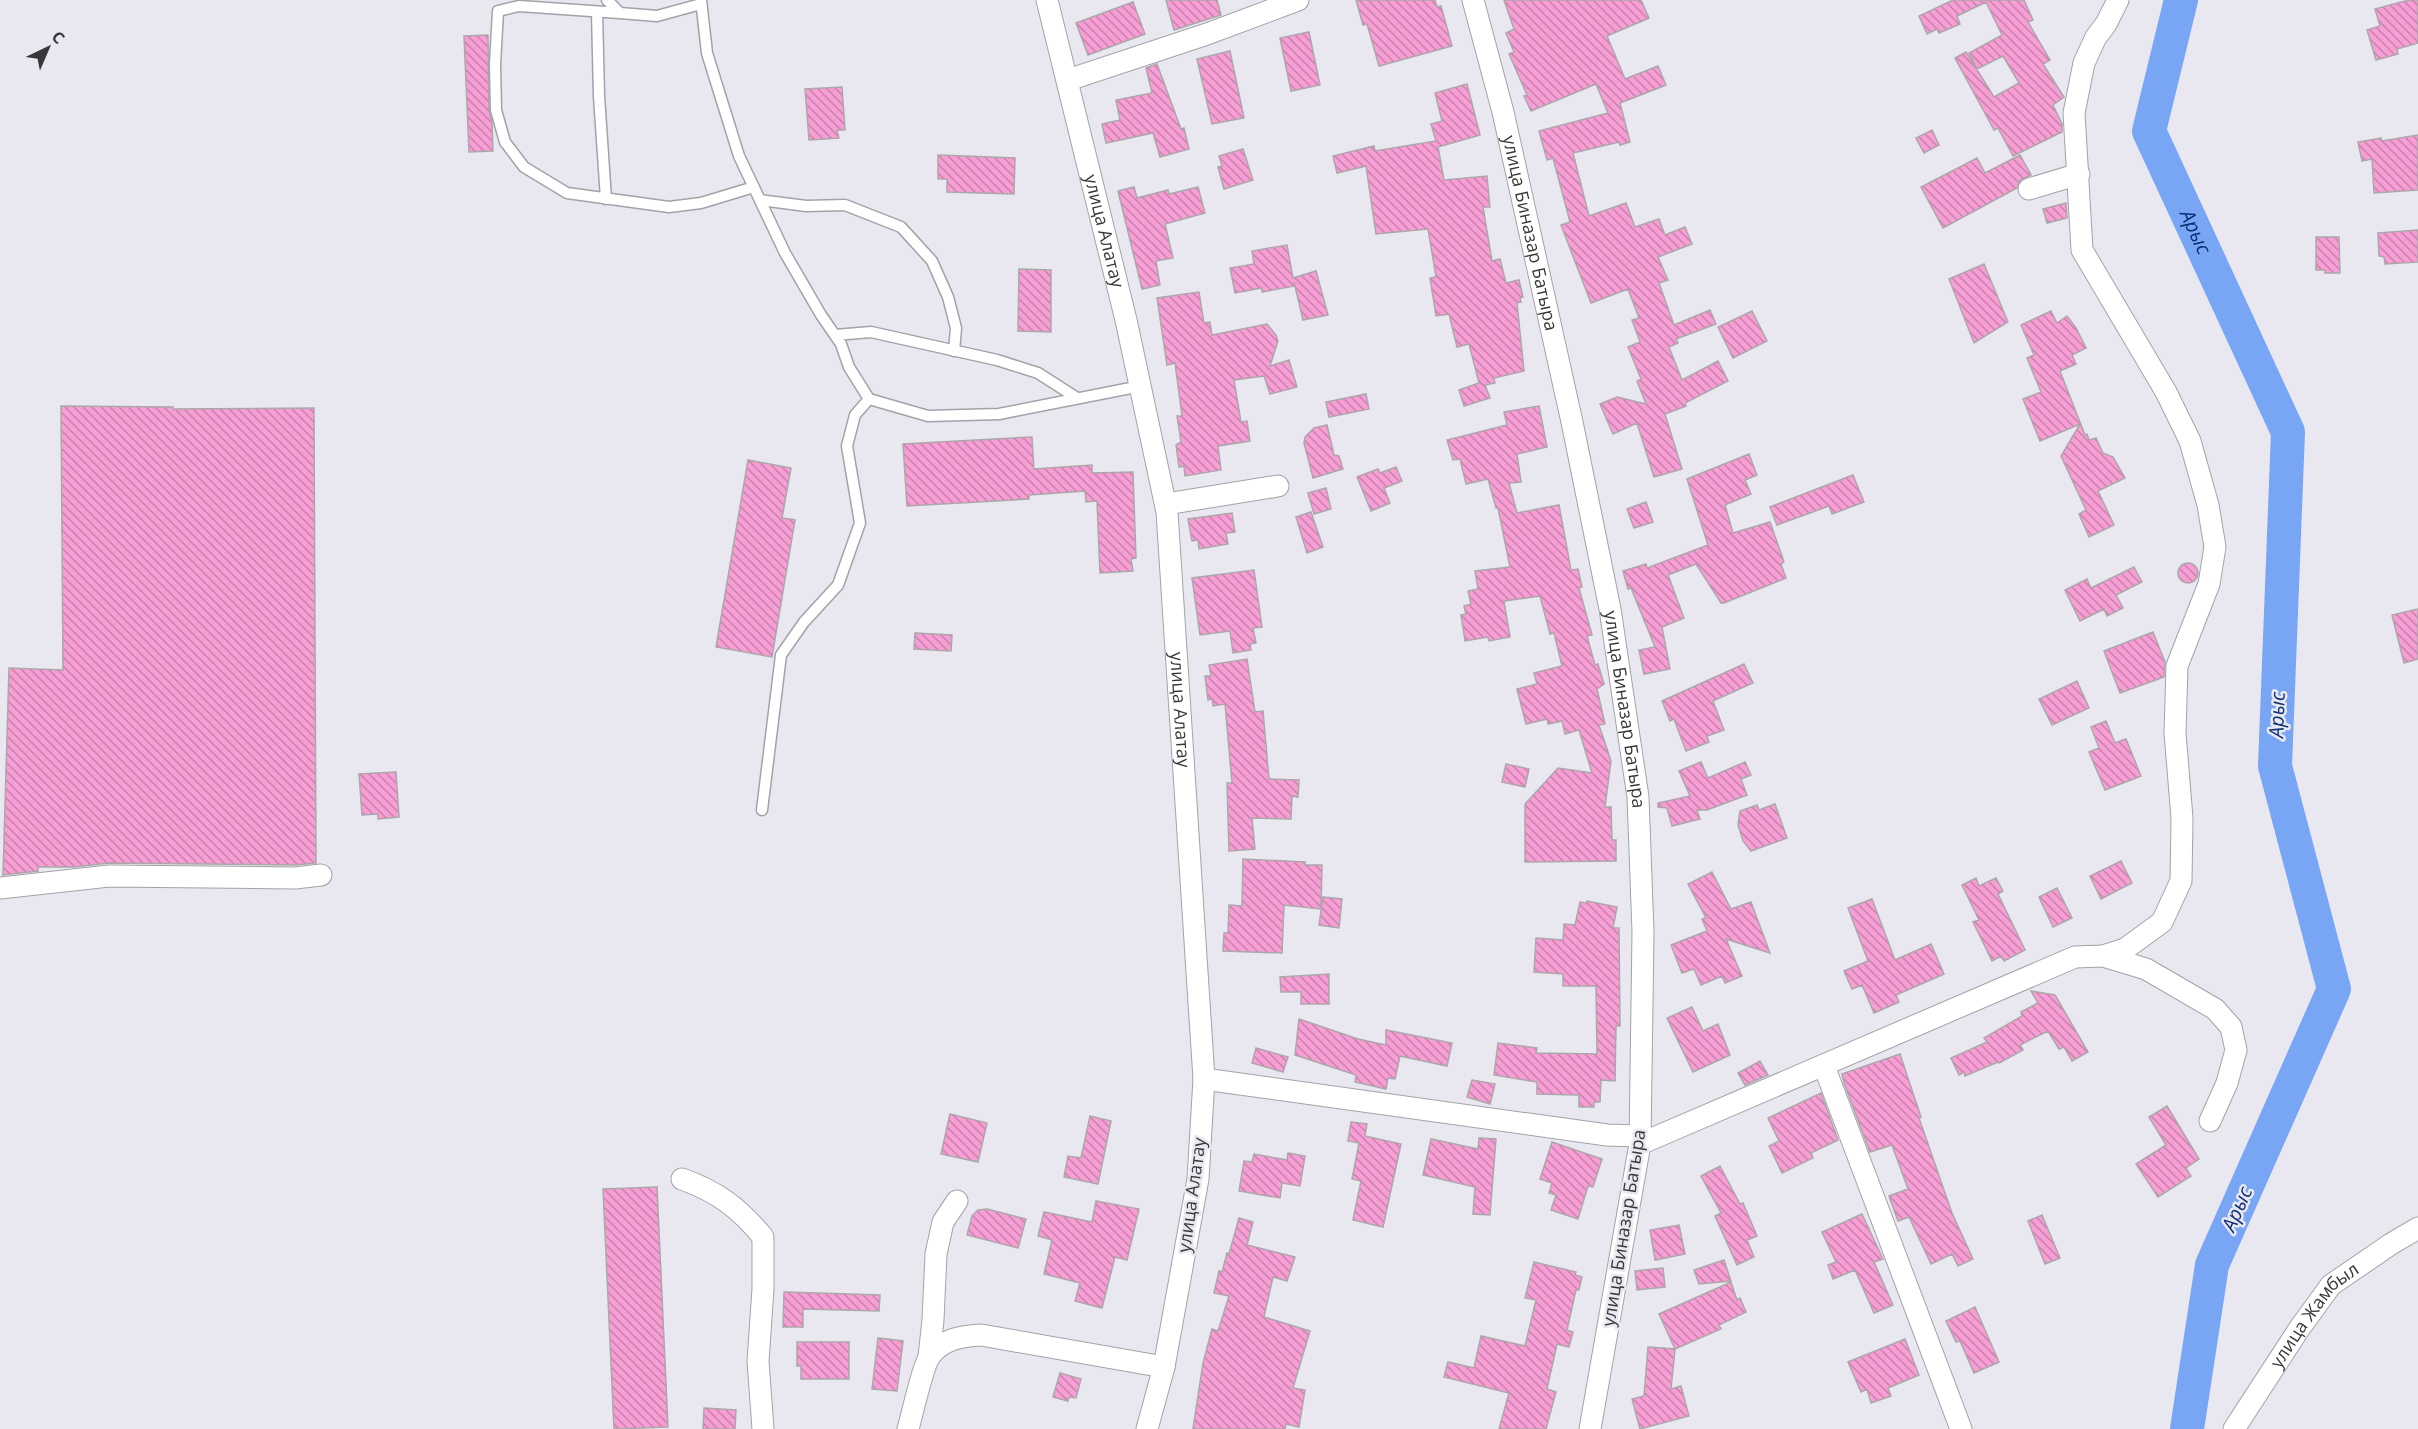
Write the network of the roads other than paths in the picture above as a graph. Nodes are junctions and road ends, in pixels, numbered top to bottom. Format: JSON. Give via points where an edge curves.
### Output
{"nodes":[{"id":1,"x":606,"y":0,"type":"edge"},
{"id":2,"x":1047,"y":0,"type":"edge"},
{"id":3,"x":1298,"y":0,"type":"edge"},
{"id":4,"x":1473,"y":0,"type":"edge"},
{"id":5,"x":2118,"y":0,"type":"edge"},
{"id":6,"x":701,"y":2,"type":"edge"},
{"id":7,"x":597,"y":12,"type":"junction"},
{"id":8,"x":620,"y":13,"type":"junction"},
{"id":9,"x":1068,"y":80,"type":"junction"},
{"id":10,"x":2079,"y":174,"type":"junction"},
{"id":11,"x":754,"y":187,"type":"junction"},
{"id":12,"x":2029,"y":189,"type":"dead end"},
{"id":13,"x":606,"y":199,"type":"junction"},
{"id":14,"x":760,"y":200,"type":"junction"},
{"id":15,"x":835,"y":335,"type":"junction"},
{"id":16,"x":954,"y":351,"type":"junction"},
{"id":17,"x":1141,"y":386,"type":"junction"},
{"id":18,"x":1077,"y":398,"type":"junction"},
{"id":19,"x":869,"y":399,"type":"junction"},
{"id":20,"x":1278,"y":486,"type":"dead end"},
{"id":21,"x":1166,"y":504,"type":"junction"},
{"id":22,"x":762,"y":810,"type":"dead end"},
{"id":23,"x":321,"y":875,"type":"dead end"},
{"id":24,"x":0,"y":888,"type":"edge"},
{"id":25,"x":2103,"y":956,"type":"junction"},
{"id":26,"x":1824,"y":1066,"type":"junction"},
{"id":27,"x":1204,"y":1079,"type":"junction"},
{"id":28,"x":2210,"y":1121,"type":"dead end"},
{"id":29,"x":1640,"y":1140,"type":"junction"},
{"id":30,"x":682,"y":1179,"type":"dead end"},
{"id":31,"x":957,"y":1201,"type":"dead end"},
{"id":32,"x":2418,"y":1228,"type":"edge"},
{"id":33,"x":929,"y":1357,"type":"junction"},
{"id":34,"x":1164,"y":1367,"type":"junction"},
{"id":35,"x":763,"y":1429,"type":"edge"},
{"id":36,"x":908,"y":1429,"type":"edge"},
{"id":37,"x":1147,"y":1429,"type":"edge"},
{"id":38,"x":1590,"y":1429,"type":"edge"},
{"id":39,"x":1961,"y":1429,"type":"edge"},
{"id":40,"x":2234,"y":1429,"type":"edge"}],
"edges":[{"from":1,"to":8,"type":"lane"},
{"from":2,"to":9,"type":"street","name":"улица Алатау"},
{"from":3,"to":9,"type":"street"},
{"from":4,"to":29,"type":"street","name":"улица Биназар Батыра","via":[[1503,112],[1572,422],[1610,609],[1638,797],[1644,932]]},
{"from":5,"to":10,"type":"street","via":[[2084,63],[2074,113]]},
{"from":6,"to":8,"type":"lane","via":[[657,16]]},
{"from":6,"to":11,"type":"lane","via":[[707,53],[739,156]]},
{"from":7,"to":8,"type":"lane"},
{"from":7,"to":13,"type":"lane"},
{"from":7,"to":13,"type":"lane","via":[[519,6],[498,10],[496,110],[506,142],[524,167],[567,193]]},
{"from":9,"to":17,"type":"street","name":"улица Алатау"},
{"from":10,"to":12,"type":"street"},
{"from":10,"to":25,"type":"street","via":[[2082,250],[2166,392],[2190,441],[2215,547],[2209,584],[2177,666],[2175,733],[2182,818],[2181,881],[2162,922],[2125,949]]},
{"from":11,"to":13,"type":"lane","via":[[701,203],[669,207]]},
{"from":11,"to":14,"type":"lane"},
{"from":14,"to":15,"type":"lane","via":[[785,253]]},
{"from":14,"to":16,"type":"lane","via":[[806,206],[845,205],[901,227],[932,261],[948,297],[956,328]]},
{"from":15,"to":16,"type":"lane","via":[[871,332]]},
{"from":15,"to":19,"type":"lane"},
{"from":16,"to":18,"type":"lane","via":[[1038,373]]},
{"from":17,"to":18,"type":"lane"},
{"from":17,"to":21,"type":"street","name":"улица Алатау"},
{"from":18,"to":19,"type":"lane","via":[[999,414],[928,416]]},
{"from":19,"to":22,"type":"lane","via":[[855,415],[847,446],[860,523],[838,585],[804,622],[781,655]]},
{"from":20,"to":21,"type":"street"},
{"from":21,"to":27,"type":"street","name":"улица Алатау"},
{"from":23,"to":24,"type":"street","via":[[109,876]]},
{"from":25,"to":26,"type":"street","via":[[2075,957]]},
{"from":25,"to":28,"type":"street","via":[[2146,969],[2215,1010],[2231,1027],[2236,1050]]},
{"from":26,"to":29,"type":"street"},
{"from":26,"to":39,"type":"street"},
{"from":27,"to":29,"type":"street"},
{"from":27,"to":34,"type":"street","name":"улица Алатау","via":[[1198,1179]]},
{"from":29,"to":38,"type":"street","name":"улица Биназар Батыра"},
{"from":30,"to":35,"type":"street","via":[[705,1188],[744,1213],[763,1237],[758,1361]]},
{"from":31,"to":33,"type":"street","via":[[944,1222],[936,1254]]},
{"from":32,"to":40,"type":"street","name":"улица Жамбыл","via":[[2331,1285]]},
{"from":33,"to":34,"type":"street","via":[[951,1339],[981,1335]]},
{"from":33,"to":36,"type":"street"},
{"from":34,"to":37,"type":"street","name":"улица Алатау"}]}
